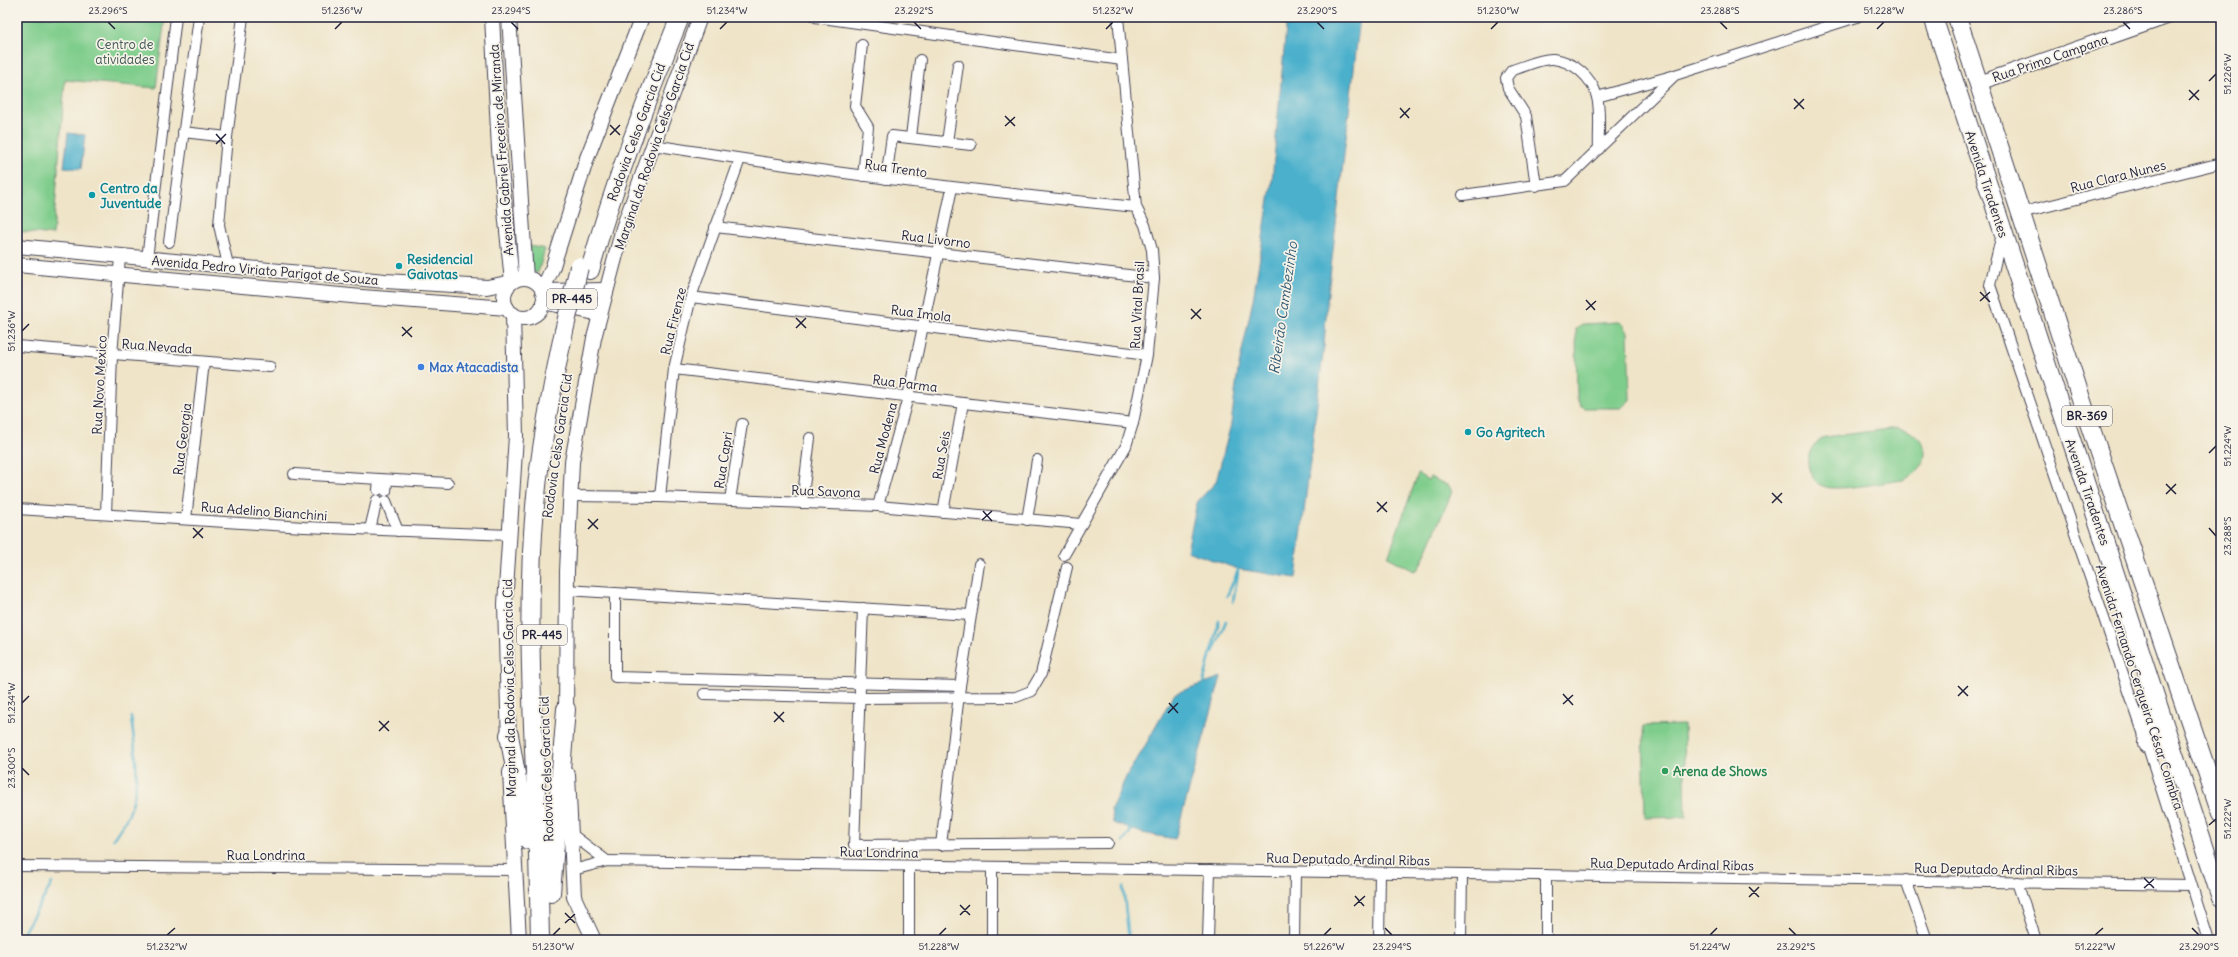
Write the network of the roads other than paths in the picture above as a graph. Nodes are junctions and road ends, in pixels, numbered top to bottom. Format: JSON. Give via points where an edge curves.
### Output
{"nodes":[{"id":1,"x":176,"y":17,"type":"edge"},
{"id":2,"x":199,"y":17,"type":"edge"},
{"id":3,"x":243,"y":17,"type":"edge"},
{"id":4,"x":492,"y":17,"type":"edge"},
{"id":5,"x":510,"y":17,"type":"edge"},
{"id":6,"x":642,"y":17,"type":"edge"},
{"id":7,"x":668,"y":17,"type":"edge"},
{"id":8,"x":680,"y":17,"type":"edge"},
{"id":9,"x":700,"y":17,"type":"edge"},
{"id":10,"x":815,"y":17,"type":"edge"},
{"id":11,"x":1118,"y":17,"type":"edge"},
{"id":12,"x":1857,"y":17,"type":"edge"},
{"id":13,"x":1933,"y":17,"type":"edge"},
{"id":14,"x":1957,"y":17,"type":"edge"},
{"id":15,"x":2167,"y":17,"type":"edge"},
{"id":16,"x":862,"y":45,"type":"dead end"},
{"id":17,"x":920,"y":60,"type":"dead end"},
{"id":18,"x":1122,"y":60,"type":"junction"},
{"id":19,"x":958,"y":65,"type":"dead end"},
{"id":20,"x":1675,"y":75,"type":"junction"},
{"id":21,"x":1979,"y":83,"type":"junction"},
{"id":22,"x":1597,"y":97,"type":"junction"},
{"id":23,"x":183,"y":132,"type":"junction"},
{"id":24,"x":227,"y":137,"type":"junction"},
{"id":25,"x":911,"y":137,"type":"junction"},
{"id":26,"x":947,"y":142,"type":"junction"},
{"id":27,"x":653,"y":145,"type":"junction"},
{"id":28,"x":971,"y":145,"type":"dead end"},
{"id":29,"x":1599,"y":149,"type":"junction"},
{"id":30,"x":740,"y":159,"type":"junction"},
{"id":31,"x":2221,"y":163,"type":"edge"},
{"id":32,"x":863,"y":176,"type":"junction"},
{"id":33,"x":886,"y":179,"type":"junction"},
{"id":34,"x":1536,"y":186,"type":"junction"},
{"id":35,"x":952,"y":188,"type":"junction"},
{"id":36,"x":1463,"y":195,"type":"dead end"},
{"id":37,"x":1136,"y":207,"type":"junction"},
{"id":38,"x":2020,"y":214,"type":"junction"},
{"id":39,"x":715,"y":227,"type":"junction"},
{"id":40,"x":2002,"y":232,"type":"junction"},
{"id":41,"x":169,"y":242,"type":"dead end"},
{"id":42,"x":17,"y":246,"type":"edge"},
{"id":43,"x":938,"y":252,"type":"junction"},
{"id":44,"x":120,"y":256,"type":"junction"},
{"id":45,"x":147,"y":259,"type":"junction"},
{"id":46,"x":17,"y":265,"type":"edge"},
{"id":47,"x":228,"y":265,"type":"junction"},
{"id":48,"x":585,"y":269,"type":"junction"},
{"id":49,"x":118,"y":275,"type":"junction"},
{"id":50,"x":526,"y":278,"type":"junction"},
{"id":51,"x":1154,"y":278,"type":"junction"},
{"id":52,"x":385,"y":281,"type":"junction"},
{"id":53,"x":512,"y":282,"type":"junction"},
{"id":54,"x":606,"y":290,"type":"junction"},
{"id":55,"x":543,"y":296,"type":"junction"},
{"id":56,"x":362,"y":297,"type":"junction"},
{"id":57,"x":691,"y":298,"type":"junction"},
{"id":58,"x":510,"y":311,"type":"junction"},
{"id":59,"x":600,"y":314,"type":"junction"},
{"id":60,"x":923,"y":326,"type":"junction"},
{"id":61,"x":17,"y":346,"type":"edge"},
{"id":62,"x":112,"y":355,"type":"junction"},
{"id":63,"x":1147,"y":355,"type":"junction"},
{"id":64,"x":204,"y":362,"type":"junction"},
{"id":65,"x":270,"y":367,"type":"dead end"},
{"id":66,"x":674,"y":369,"type":"junction"},
{"id":67,"x":908,"y":397,"type":"junction"},
{"id":68,"x":963,"y":403,"type":"junction"},
{"id":69,"x":1133,"y":423,"type":"junction"},
{"id":70,"x":742,"y":424,"type":"dead end"},
{"id":71,"x":810,"y":438,"type":"dead end"},
{"id":72,"x":1037,"y":460,"type":"dead end"},
{"id":73,"x":294,"y":474,"type":"dead end"},
{"id":74,"x":383,"y":479,"type":"junction"},
{"id":75,"x":448,"y":483,"type":"dead end"},
{"id":76,"x":382,"y":496,"type":"junction"},
{"id":77,"x":570,"y":496,"type":"junction"},
{"id":78,"x":660,"y":497,"type":"junction"},
{"id":79,"x":730,"y":500,"type":"junction"},
{"id":80,"x":802,"y":503,"type":"junction"},
{"id":81,"x":878,"y":506,"type":"junction"},
{"id":82,"x":17,"y":509,"type":"edge"},
{"id":83,"x":943,"y":512,"type":"junction"},
{"id":84,"x":106,"y":514,"type":"junction"},
{"id":85,"x":186,"y":519,"type":"junction"},
{"id":86,"x":1027,"y":520,"type":"junction"},
{"id":87,"x":1081,"y":524,"type":"junction"},
{"id":88,"x":370,"y":530,"type":"junction"},
{"id":89,"x":398,"y":531,"type":"junction"},
{"id":90,"x":510,"y":535,"type":"junction"},
{"id":91,"x":1064,"y":555,"type":"dead end"},
{"id":92,"x":979,"y":564,"type":"dead end"},
{"id":93,"x":1067,"y":567,"type":"dead end"},
{"id":94,"x":566,"y":590,"type":"junction"},
{"id":95,"x":616,"y":593,"type":"junction"},
{"id":96,"x":863,"y":608,"type":"junction"},
{"id":97,"x":970,"y":615,"type":"junction"},
{"id":98,"x":860,"y":684,"type":"junction"},
{"id":99,"x":2152,"y":685,"type":"junction"},
{"id":100,"x":960,"y":686,"type":"junction"},
{"id":101,"x":704,"y":694,"type":"dead end"},
{"id":102,"x":859,"y":698,"type":"junction"},
{"id":103,"x":959,"y":698,"type":"junction"},
{"id":104,"x":566,"y":709,"type":"junction"},
{"id":105,"x":509,"y":735,"type":"junction"},
{"id":106,"x":2147,"y":744,"type":"junction"},
{"id":107,"x":2221,"y":813,"type":"edge"},
{"id":108,"x":570,"y":833,"type":"junction"},
{"id":109,"x":1108,"y":843,"type":"dead end"},
{"id":110,"x":941,"y":845,"type":"junction"},
{"id":111,"x":607,"y":861,"type":"junction"},
{"id":112,"x":17,"y":866,"type":"edge"},
{"id":113,"x":909,"y":866,"type":"junction"},
{"id":114,"x":992,"y":867,"type":"junction"},
{"id":115,"x":515,"y":870,"type":"junction"},
{"id":116,"x":573,"y":870,"type":"junction"},
{"id":117,"x":1152,"y":870,"type":"joint"},
{"id":118,"x":1210,"y":870,"type":"junction"},
{"id":119,"x":1295,"y":872,"type":"junction"},
{"id":120,"x":1380,"y":873,"type":"junction"},
{"id":121,"x":1462,"y":874,"type":"junction"},
{"id":122,"x":1546,"y":875,"type":"junction"},
{"id":123,"x":1906,"y":880,"type":"junction"},
{"id":124,"x":2017,"y":882,"type":"junction"},
{"id":125,"x":2191,"y":885,"type":"junction"},
{"id":126,"x":545,"y":896,"type":"junction"},
{"id":127,"x":2221,"y":898,"type":"edge"},
{"id":128,"x":519,"y":940,"type":"edge"},
{"id":129,"x":540,"y":940,"type":"edge"},
{"id":130,"x":552,"y":940,"type":"edge"},
{"id":131,"x":594,"y":940,"type":"edge"},
{"id":132,"x":909,"y":940,"type":"edge"},
{"id":133,"x":992,"y":940,"type":"edge"},
{"id":134,"x":1208,"y":940,"type":"edge"},
{"id":135,"x":1294,"y":940,"type":"edge"},
{"id":136,"x":1379,"y":940,"type":"edge"},
{"id":137,"x":1462,"y":940,"type":"edge"},
{"id":138,"x":1546,"y":940,"type":"edge"},
{"id":139,"x":1927,"y":940,"type":"edge"},
{"id":140,"x":2036,"y":940,"type":"edge"},
{"id":141,"x":2210,"y":940,"type":"edge"}],
"edges":[{"from":1,"to":45,"type":"street"},
{"from":2,"to":23,"type":"street"},
{"from":3,"to":24,"type":"street"},
{"from":4,"to":53,"type":"street","name":"Avenida Gabriel Freceiro de Miranda","via":[[500,163]]},
{"from":5,"to":50,"type":"street","name":"Avenida Gabriel Freceiro de Miranda"},
{"from":6,"to":55,"type":"street","via":[[586,158]]},
{"from":7,"to":48,"type":"highway","name":"Rodovia Celso Garcia Cid","number":"PR-445","via":[[611,163]]},
{"from":8,"to":48,"type":"highway","name":"Rodovia Celso Garcia Cid","number":"PR-445","via":[[633,135]]},
{"from":9,"to":27,"type":"street","name":"Marginal da Rodovia Celso Garcia Cid"},
{"from":10,"to":18,"type":"street"},
{"from":11,"to":18,"type":"street","name":"Rua Vital Brasil"},
{"from":12,"to":20,"type":"street"},
{"from":13,"to":40,"type":"highway","name":"Avenida Tiradentes","number":"BR-369"},
{"from":14,"to":21,"type":"highway","name":"Avenida Tiradentes","number":"BR-369"},
{"from":15,"to":21,"type":"street","name":"Rua Primo Campana"},
{"from":16,"to":32,"type":"street","via":[[855,106],[868,127]]},
{"from":17,"to":25,"type":"street"},
{"from":18,"to":37,"type":"street","name":"Rua Vital Brasil"},
{"from":19,"to":26,"type":"street"},
{"from":20,"to":22,"type":"street"},
{"from":20,"to":29,"type":"street"},
{"from":21,"to":38,"type":"highway","name":"Avenida Tiradentes","number":"BR-369"},
{"from":22,"to":29,"type":"street"},
{"from":22,"to":34,"type":"street","via":[[1590,81],[1579,70],[1568,63],[1552,59],[1512,70],[1506,78],[1508,88],[1526,116]]},
{"from":23,"to":24,"type":"street"},
{"from":23,"to":41,"type":"street"},
{"from":24,"to":47,"type":"street","via":[[219,225]]},
{"from":25,"to":26,"type":"street"},
{"from":25,"to":33,"type":"street","via":[[892,136]]},
{"from":26,"to":28,"type":"street"},
{"from":27,"to":30,"type":"street","name":"Rua Trento"},
{"from":27,"to":54,"type":"street","name":"Marginal da Rodovia Celso Garcia Cid","via":[[623,228]]},
{"from":29,"to":34,"type":"street","via":[[1565,181]]},
{"from":30,"to":32,"type":"street","name":"Rua Trento"},
{"from":30,"to":39,"type":"street","name":"Rua Firenze"},
{"from":31,"to":38,"type":"street","name":"Rua Clara Nunes"},
{"from":32,"to":33,"type":"street","name":"Rua Trento"},
{"from":33,"to":35,"type":"street","name":"Rua Trento"},
{"from":34,"to":36,"type":"street"},
{"from":35,"to":37,"type":"street","name":"Rua Trento"},
{"from":35,"to":43,"type":"street","name":"Rua Modena"},
{"from":37,"to":51,"type":"street","name":"Rua Vital Brasil","via":[[1145,225],[1152,250]]},
{"from":38,"to":107,"type":"highway","name":"Avenida Tiradentes","number":"BR-369"},
{"from":39,"to":43,"type":"street","name":"Rua Livorno"},
{"from":39,"to":57,"type":"street","name":"Rua Firenze"},
{"from":40,"to":99,"type":"highway","name":"Avenida Tiradentes","number":"BR-369"},
{"from":40,"to":106,"type":"street","name":"Avenida Fernando Cerqueira César Coimbra","via":[[1990,285]]},
{"from":42,"to":44,"type":"street","name":"Avenida Pedro Viriato Parigot de Souza"},
{"from":43,"to":51,"type":"street","name":"Rua Livorno"},
{"from":43,"to":60,"type":"street","name":"Rua Modena"},
{"from":44,"to":45,"type":"street","name":"Avenida Pedro Viriato Parigot de Souza"},
{"from":44,"to":49,"type":"street","name":"Rua Novo Mexico"},
{"from":45,"to":47,"type":"street","name":"Avenida Pedro Viriato Parigot de Souza"},
{"from":46,"to":49,"type":"street","name":"Avenida Pedro Viriato Parigot de Souza"},
{"from":47,"to":52,"type":"street","name":"Avenida Pedro Viriato Parigot de Souza"},
{"from":48,"to":126,"type":"highway","name":"Rodovia Celso Garcia Cid","number":"PR-445","bridge":true,"via":[[570,332],[550,394],[537,487],[532,568],[531,692]]},
{"from":49,"to":56,"type":"street","name":"Avenida Pedro Viriato Parigot de Souza"},
{"from":49,"to":62,"type":"street","name":"Rua Novo Mexico"},
{"from":50,"to":53,"type":"street"},
{"from":50,"to":55,"type":"street","via":[[534,281]]},
{"from":51,"to":63,"type":"street","name":"Rua Vital Brasil"},
{"from":52,"to":53,"type":"street","name":"Avenida Pedro Viriato Parigot de Souza","via":[[487,287]]},
{"from":52,"to":56,"type":"street","via":[[362,288]]},
{"from":53,"to":58,"type":"street","via":[[505,294]]},
{"from":54,"to":55,"type":"street"},
{"from":54,"to":59,"type":"street","name":"Marginal da Rodovia Celso Garcia Cid"},
{"from":55,"to":58,"type":"street","via":[[540,310],[529,317],[521,317]]},
{"from":55,"to":59,"type":"street"},
{"from":56,"to":58,"type":"street","name":"Avenida Pedro Viriato Parigot de Souza"},
{"from":57,"to":60,"type":"street","name":"Rua Imola"},
{"from":57,"to":66,"type":"street","name":"Rua Firenze"},
{"from":58,"to":90,"type":"street","name":"Marginal da Rodovia Celso Garcia Cid","via":[[516,436]]},
{"from":59,"to":77,"type":"street","name":"Marginal da Rodovia Celso Garcia Cid","via":[[572,462]]},
{"from":60,"to":63,"type":"street","name":"Rua Imola"},
{"from":60,"to":67,"type":"street","name":"Rua Modena"},
{"from":61,"to":62,"type":"street","name":"Rua Nevada"},
{"from":62,"to":64,"type":"street","name":"Rua Nevada"},
{"from":62,"to":84,"type":"street","name":"Rua Novo Mexico"},
{"from":63,"to":69,"type":"street","name":"Rua Vital Brasil"},
{"from":64,"to":65,"type":"street","name":"Rua Nevada"},
{"from":64,"to":85,"type":"street","name":"Rua Georgia"},
{"from":66,"to":67,"type":"street","name":"Rua Parma"},
{"from":66,"to":78,"type":"street","name":"Rua Firenze"},
{"from":67,"to":68,"type":"street","name":"Rua Parma"},
{"from":67,"to":81,"type":"street","name":"Rua Modena"},
{"from":68,"to":69,"type":"street","name":"Rua Parma"},
{"from":68,"to":83,"type":"street","name":"Rua Seis"},
{"from":69,"to":87,"type":"street","name":"Rua Vital Brasil","via":[[1126,446]]},
{"from":70,"to":79,"type":"street","name":"Rua Capri"},
{"from":71,"to":80,"type":"street"},
{"from":72,"to":86,"type":"street"},
{"from":73,"to":74,"type":"street"},
{"from":74,"to":75,"type":"street"},
{"from":74,"to":76,"type":"street"},
{"from":76,"to":88,"type":"street"},
{"from":76,"to":89,"type":"street"},
{"from":77,"to":78,"type":"street","name":"Rua Savona"},
{"from":77,"to":94,"type":"street","name":"Marginal da Rodovia Celso Garcia Cid"},
{"from":78,"to":79,"type":"street","name":"Rua Savona"},
{"from":79,"to":80,"type":"street","name":"Rua Savona"},
{"from":80,"to":81,"type":"street","name":"Rua Savona"},
{"from":81,"to":83,"type":"street","name":"Rua Savona"},
{"from":82,"to":84,"type":"street","name":"Rua Adelino Bianchini"},
{"from":83,"to":86,"type":"street","name":"Rua Savona"},
{"from":84,"to":85,"type":"street","name":"Rua Adelino Bianchini"},
{"from":85,"to":88,"type":"street","name":"Rua Adelino Bianchini"},
{"from":86,"to":87,"type":"street","name":"Rua Savona"},
{"from":87,"to":91,"type":"street","name":"Rua Vital Brasil"},
{"from":88,"to":89,"type":"street","name":"Rua Adelino Bianchini"},
{"from":89,"to":90,"type":"street","name":"Rua Adelino Bianchini"},
{"from":90,"to":105,"type":"street","name":"Marginal da Rodovia Celso Garcia Cid","via":[[505,604]]},
{"from":92,"to":97,"type":"street"},
{"from":93,"to":103,"type":"street","via":[[1041,674],[1032,691],[1016,697]]},
{"from":94,"to":95,"type":"street"},
{"from":94,"to":104,"type":"street","name":"Marginal da Rodovia Celso Garcia Cid"},
{"from":95,"to":96,"type":"street"},
{"from":95,"to":98,"type":"street","via":[[615,677]]},
{"from":96,"to":97,"type":"street"},
{"from":96,"to":98,"type":"street"},
{"from":97,"to":100,"type":"street"},
{"from":98,"to":100,"type":"street"},
{"from":98,"to":102,"type":"street"},
{"from":99,"to":106,"type":"highway"},
{"from":99,"to":127,"type":"highway","name":"Avenida Tiradentes","number":"BR-369"},
{"from":100,"to":103,"type":"street"},
{"from":101,"to":102,"type":"street"},
{"from":102,"to":103,"type":"street"},
{"from":102,"to":110,"type":"street","via":[[854,845]]},
{"from":103,"to":110,"type":"street"},
{"from":104,"to":108,"type":"street","name":"Marginal da Rodovia Celso Garcia Cid"},
{"from":104,"to":126,"type":"highway"},
{"from":105,"to":115,"type":"street","name":"Marginal da Rodovia Celso Garcia Cid"},
{"from":105,"to":126,"type":"highway"},
{"from":106,"to":125,"type":"street","name":"Avenida Fernando Cerqueira César Coimbra"},
{"from":108,"to":111,"type":"street"},
{"from":108,"to":116,"type":"street","name":"Marginal da Rodovia Celso Garcia Cid"},
{"from":109,"to":110,"type":"street"},
{"from":111,"to":113,"type":"street","name":"Rua Londrina"},
{"from":111,"to":116,"type":"street","name":"Rua Londrina"},
{"from":112,"to":115,"type":"street","name":"Rua Londrina"},
{"from":113,"to":114,"type":"street","name":"Rua Londrina"},
{"from":113,"to":132,"type":"street"},
{"from":114,"to":117,"type":"street","name":"Rua Londrina"},
{"from":114,"to":133,"type":"street"},
{"from":115,"to":128,"type":"street","name":"Marginal da Rodovia Celso Garcia Cid"},
{"from":116,"to":131,"type":"street","name":"Marginal da Rodovia Celso Garcia Cid","via":[[574,898]]},
{"from":117,"to":118,"type":"street","name":"Rua Deputado Ardinal Ribas"},
{"from":118,"to":119,"type":"street","name":"Rua Deputado Ardinal Ribas"},
{"from":118,"to":134,"type":"street"},
{"from":119,"to":120,"type":"street","name":"Rua Deputado Ardinal Ribas"},
{"from":119,"to":135,"type":"street"},
{"from":120,"to":121,"type":"street","name":"Rua Deputado Ardinal Ribas"},
{"from":120,"to":136,"type":"street"},
{"from":121,"to":122,"type":"street","name":"Rua Deputado Ardinal Ribas"},
{"from":121,"to":137,"type":"street"},
{"from":122,"to":123,"type":"street","name":"Rua Deputado Ardinal Ribas"},
{"from":122,"to":138,"type":"street"},
{"from":123,"to":124,"type":"street","name":"Rua Deputado Ardinal Ribas"},
{"from":123,"to":139,"type":"street"},
{"from":124,"to":125,"type":"street","name":"Rua Deputado Ardinal Ribas"},
{"from":124,"to":140,"type":"street"},
{"from":125,"to":141,"type":"street","name":"Avenida Fernando Cerqueira César Coimbra"},
{"from":126,"to":129,"type":"highway","name":"Rodovia Celso Garcia Cid","number":"PR-445"},
{"from":126,"to":130,"type":"highway","name":"Rodovia Celso Garcia Cid","number":"PR-445"}]}
